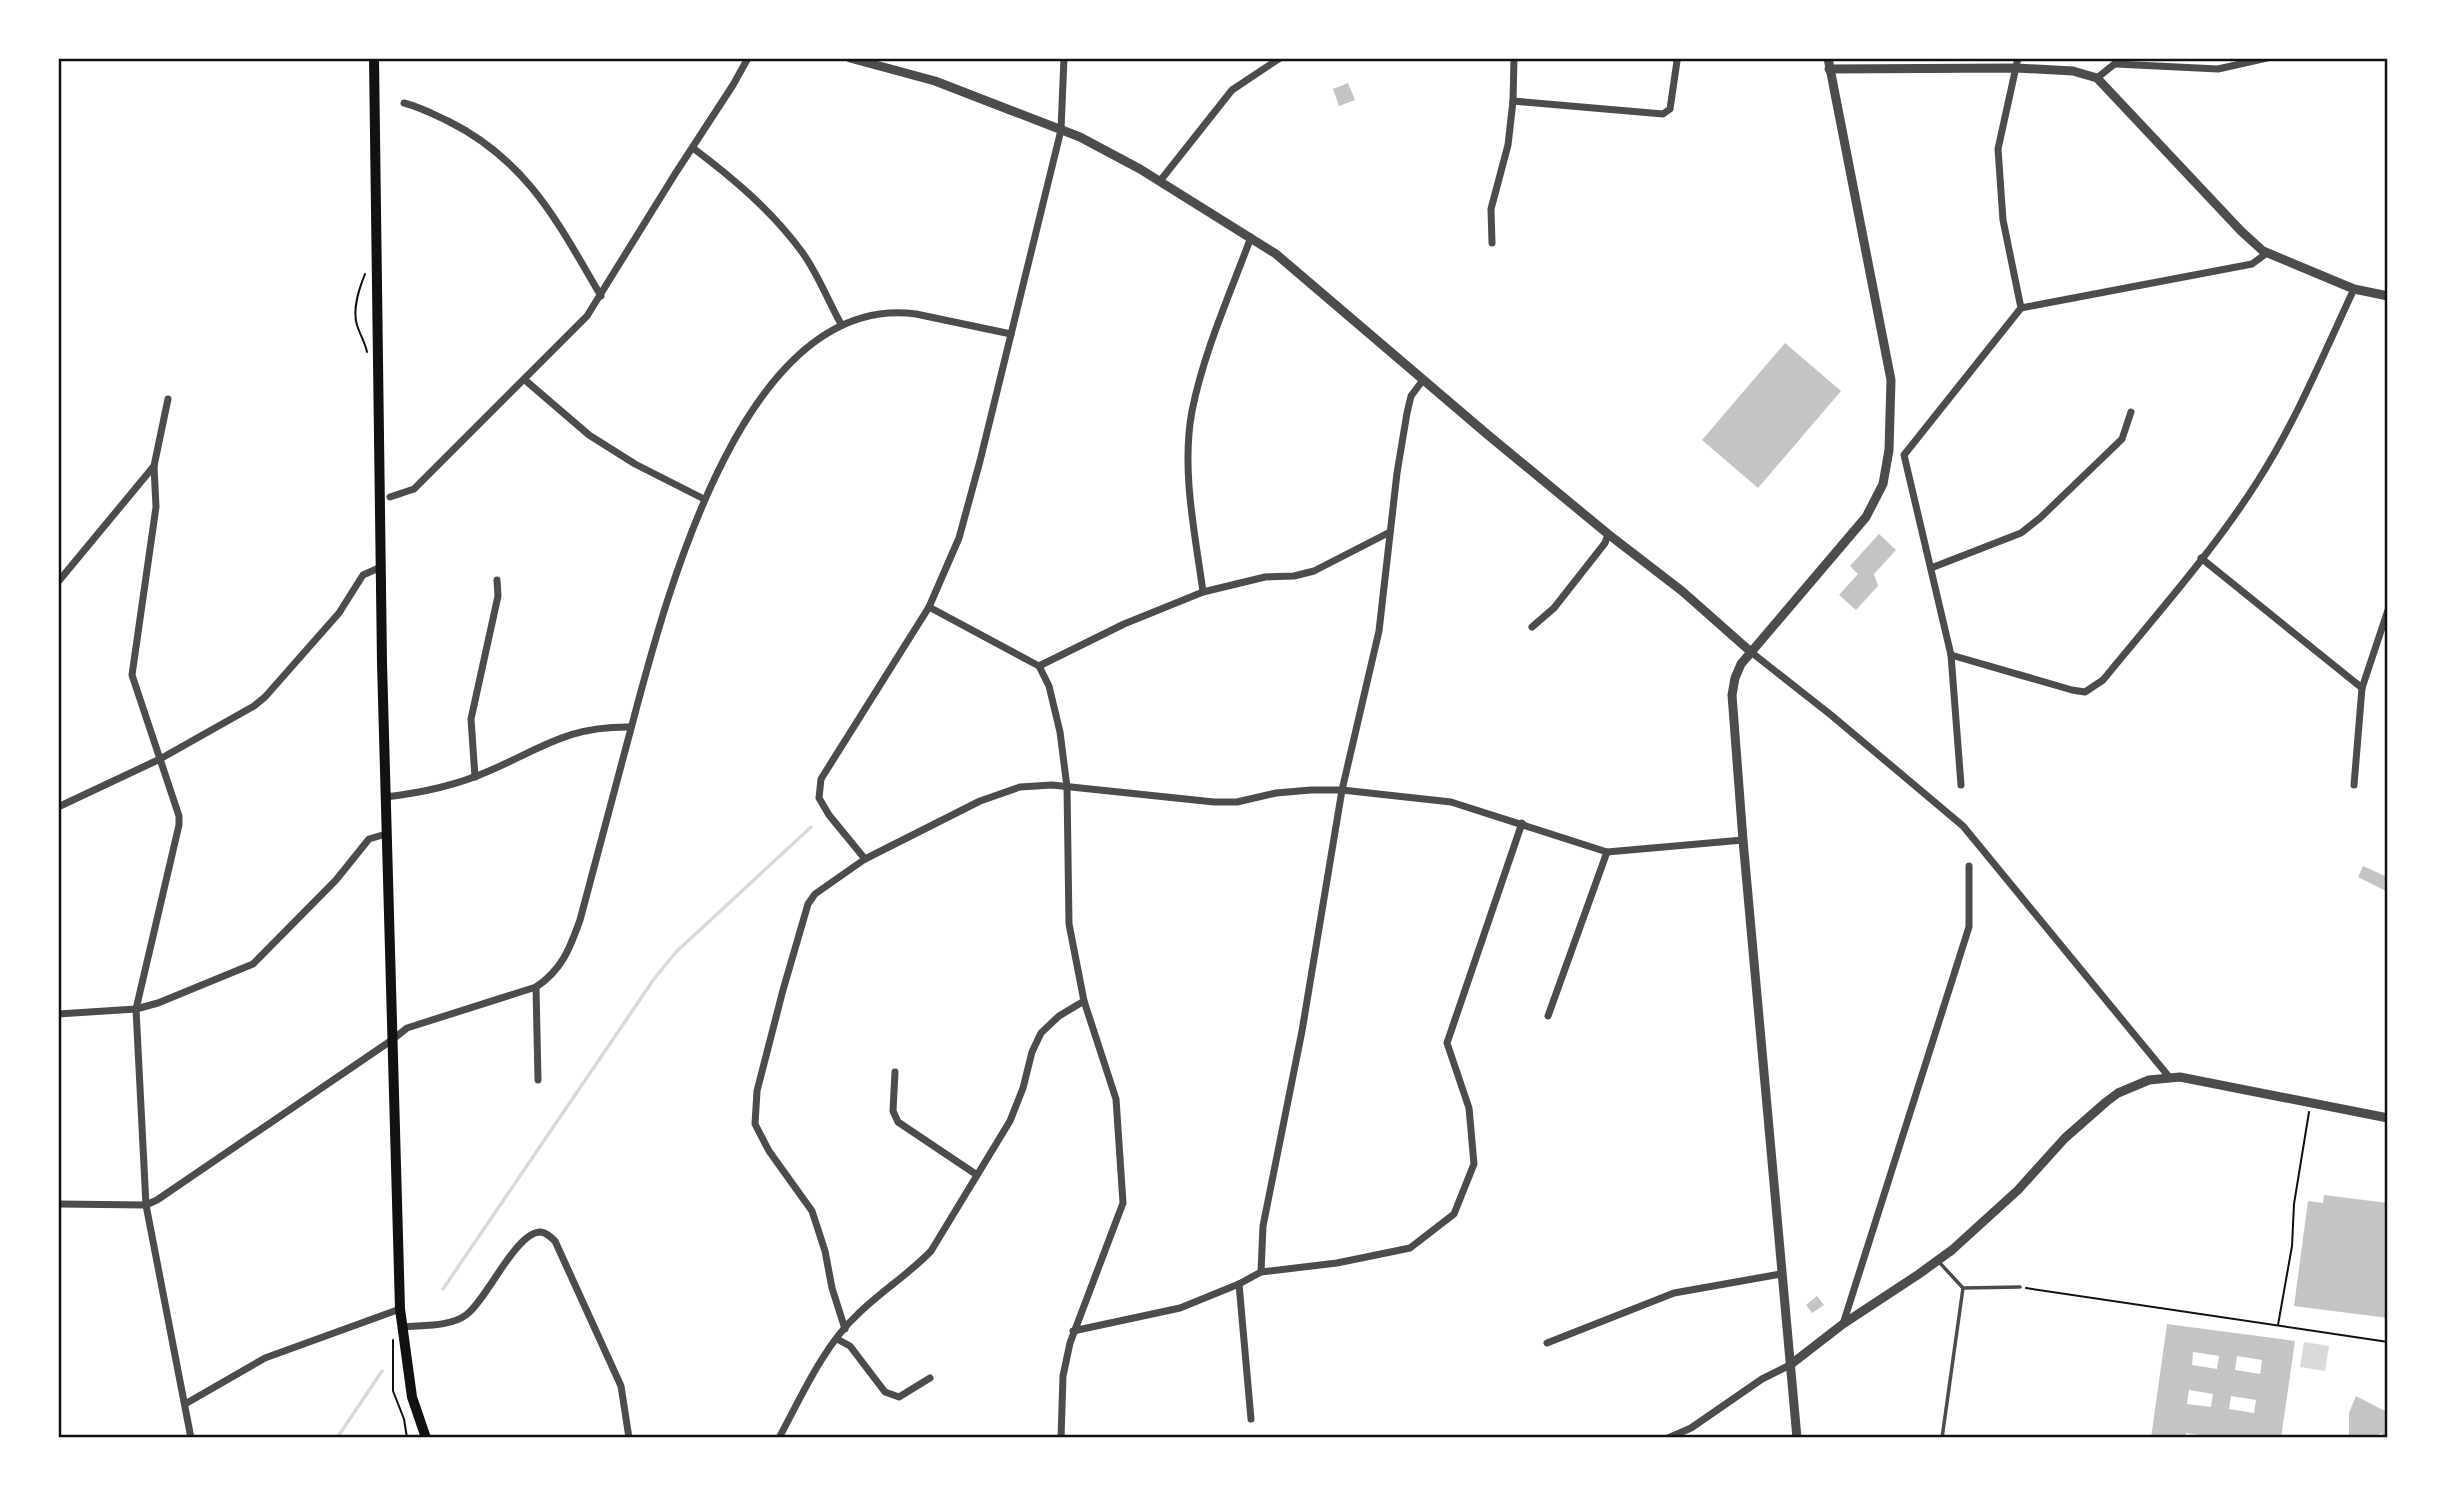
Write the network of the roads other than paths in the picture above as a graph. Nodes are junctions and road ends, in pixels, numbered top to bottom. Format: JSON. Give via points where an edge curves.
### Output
{"nodes":[{"id":1,"x":374,"y":58,"type":"edge"},
{"id":2,"x":748,"y":58,"type":"edge"},
{"id":3,"x":850,"y":58,"type":"edge"},
{"id":4,"x":1064,"y":58,"type":"edge"},
{"id":5,"x":1280,"y":58,"type":"edge"},
{"id":6,"x":1514,"y":58,"type":"edge"},
{"id":7,"x":1675,"y":58,"type":"edge"},
{"id":8,"x":1828,"y":58,"type":"edge"},
{"id":9,"x":2122,"y":58,"type":"edge"},
{"id":10,"x":2267,"y":58,"type":"edge"},
{"id":11,"x":2017,"y":63,"type":"edge"},
{"id":12,"x":2116,"y":64,"type":"junction"},
{"id":13,"x":1829,"y":69,"type":"junction"},
{"id":14,"x":2097,"y":78,"type":"junction"},
{"id":15,"x":1513,"y":102,"type":"junction"},
{"id":16,"x":404,"y":103,"type":"dead end"},
{"id":17,"x":1061,"y":130,"type":"junction"},
{"id":18,"x":692,"y":148,"type":"junction"},
{"id":19,"x":1160,"y":181,"type":"junction"},
{"id":20,"x":1251,"y":237,"type":"junction"},
{"id":21,"x":1492,"y":243,"type":"dead end"},
{"id":22,"x":2267,"y":253,"type":"junction"},
{"id":23,"x":2354,"y":289,"type":"junction"},
{"id":24,"x":601,"y":296,"type":"junction"},
{"id":25,"x":2388,"y":296,"type":"edge"},
{"id":26,"x":2021,"y":309,"type":"junction"},
{"id":27,"x":841,"y":324,"type":"junction"},
{"id":28,"x":1011,"y":334,"type":"junction"},
{"id":29,"x":525,"y":380,"type":"junction"},
{"id":30,"x":1423,"y":380,"type":"junction"},
{"id":31,"x":168,"y":399,"type":"dead end"},
{"id":32,"x":2131,"y":412,"type":"dead end"},
{"id":33,"x":154,"y":466,"type":"junction"},
{"id":34,"x":390,"y":497,"type":"dead end"},
{"id":35,"x":704,"y":499,"type":"junction"},
{"id":36,"x":1390,"y":532,"type":"junction"},
{"id":37,"x":1608,"y":534,"type":"junction"},
{"id":38,"x":2201,"y":558,"type":"junction"},
{"id":39,"x":381,"y":567,"type":"junction"},
{"id":40,"x":1931,"y":568,"type":"junction"},
{"id":41,"x":497,"y":580,"type":"dead end"},
{"id":42,"x":58,"y":582,"type":"edge"},
{"id":43,"x":1203,"y":592,"type":"junction"},
{"id":44,"x":929,"y":607,"type":"junction"},
{"id":45,"x":2388,"y":610,"type":"edge"},
{"id":46,"x":1532,"y":626,"type":"dead end"},
{"id":47,"x":1751,"y":652,"type":"junction"},
{"id":48,"x":1951,"y":655,"type":"junction"},
{"id":49,"x":1039,"y":666,"type":"junction"},
{"id":50,"x":2362,"y":688,"type":"junction"},
{"id":51,"x":631,"y":727,"type":"junction"},
{"id":52,"x":160,"y":760,"type":"junction"},
{"id":53,"x":475,"y":776,"type":"junction"},
{"id":54,"x":1961,"y":785,"type":"dead end"},
{"id":55,"x":2354,"y":785,"type":"dead end"},
{"id":56,"x":1067,"y":787,"type":"junction"},
{"id":57,"x":1342,"y":790,"type":"junction"},
{"id":58,"x":384,"y":797,"type":"junction"},
{"id":59,"x":58,"y":807,"type":"edge"},
{"id":60,"x":1522,"y":823,"type":"junction"},
{"id":61,"x":386,"y":834,"type":"junction"},
{"id":62,"x":1743,"y":840,"type":"junction"},
{"id":63,"x":1607,"y":852,"type":"junction"},
{"id":64,"x":865,"y":859,"type":"junction"},
{"id":65,"x":1969,"y":866,"type":"dead end"},
{"id":66,"x":536,"y":987,"type":"junction"},
{"id":67,"x":1084,"y":1001,"type":"junction"},
{"id":68,"x":136,"y":1009,"type":"junction"},
{"id":69,"x":58,"y":1014,"type":"edge"},
{"id":70,"x":1548,"y":1016,"type":"dead end"},
{"id":71,"x":393,"y":1040,"type":"junction"},
{"id":72,"x":895,"y":1072,"type":"dead end"},
{"id":73,"x":2170,"y":1078,"type":"junction"},
{"id":74,"x":538,"y":1080,"type":"dead end"},
{"id":75,"x":2388,"y":1118,"type":"edge"},
{"id":76,"x":977,"y":1175,"type":"junction"},
{"id":77,"x":58,"y":1203,"type":"edge"},
{"id":78,"x":146,"y":1205,"type":"junction"},
{"id":79,"x":1937,"y":1261,"type":"junction"},
{"id":80,"x":1261,"y":1272,"type":"junction"},
{"id":81,"x":1781,"y":1274,"type":"junction"},
{"id":82,"x":1239,"y":1284,"type":"junction"},
{"id":83,"x":2020,"y":1287,"type":"road end"},
{"id":84,"x":1963,"y":1288,"type":"junction"},
{"id":85,"x":400,"y":1309,"type":"junction"},
{"id":86,"x":1843,"y":1324,"type":"junction"},
{"id":87,"x":403,"y":1327,"type":"junction"},
{"id":88,"x":845,"y":1329,"type":"junction"},
{"id":89,"x":1073,"y":1331,"type":"junction"},
{"id":90,"x":837,"y":1339,"type":"junction"},
{"id":91,"x":1548,"y":1343,"type":"dead end"},
{"id":92,"x":1790,"y":1365,"type":"junction"},
{"id":93,"x":930,"y":1378,"type":"dead end"},
{"id":94,"x":185,"y":1404,"type":"junction"},
{"id":95,"x":1251,"y":1419,"type":"dead end"},
{"id":96,"x":191,"y":1438,"type":"edge"},
{"id":97,"x":426,"y":1438,"type":"edge"},
{"id":98,"x":629,"y":1438,"type":"edge"},
{"id":99,"x":779,"y":1438,"type":"edge"},
{"id":100,"x":1061,"y":1438,"type":"edge"},
{"id":101,"x":1668,"y":1438,"type":"edge"},
{"id":102,"x":1797,"y":1438,"type":"edge"},
{"id":103,"x":1942,"y":1438,"type":"edge"}],
"edges":[{"from":1,"to":39,"type":"main road"},
{"from":2,"to":18,"type":"street"},
{"from":3,"to":17,"type":"street","via":[[935,81]]},
{"from":4,"to":17,"type":"street"},
{"from":5,"to":19,"type":"street","via":[[1232,90]]},
{"from":6,"to":15,"type":"street"},
{"from":7,"to":15,"type":"street","via":[[1670,109],[1663,114]]},
{"from":8,"to":13,"type":"street"},
{"from":9,"to":12,"type":"street"},
{"from":10,"to":12,"type":"street","via":[[2218,69]]},
{"from":11,"to":13,"type":"street"},
{"from":11,"to":14,"type":"street"},
{"from":11,"to":26,"type":"street","via":[[1998,149],[2003,220]]},
{"from":12,"to":14,"type":"street"},
{"from":13,"to":47,"type":"street","via":[[1891,380],[1889,450],[1883,484],[1866,517]]},
{"from":14,"to":22,"type":"street"},
{"from":15,"to":21,"type":"street","via":[[1508,145],[1491,209]]},
{"from":16,"to":24,"type":"street","via":[[465,130],[529,182]]},
{"from":17,"to":19,"type":"street"},
{"from":17,"to":28,"type":"street"},
{"from":18,"to":24,"type":"street"},
{"from":18,"to":27,"type":"street","via":[[767,209],[804,255]]},
{"from":19,"to":20,"type":"street"},
{"from":20,"to":30,"type":"street","via":[[1303,274]]},
{"from":20,"to":43,"type":"street","via":[[1192,413],[1189,491]]},
{"from":22,"to":23,"type":"street"},
{"from":22,"to":26,"type":"street","via":[[2252,264]]},
{"from":23,"to":25,"type":"street"},
{"from":23,"to":38,"type":"street","via":[[2290,427],[2258,481]]},
{"from":24,"to":29,"type":"street"},
{"from":26,"to":40,"type":"street","via":[[1904,455]]},
{"from":27,"to":28,"type":"street","via":[[903,312]]},
{"from":27,"to":35,"type":"street","via":[[799,355],[769,387]]},
{"from":28,"to":44,"type":"street","via":[[959,538]]},
{"from":29,"to":34,"type":"street","via":[[414,489]]},
{"from":29,"to":35,"type":"street","via":[[590,435]]},
{"from":30,"to":36,"type":"street","via":[[1407,413]]},
{"from":30,"to":37,"type":"street"},
{"from":31,"to":33,"type":"street"},
{"from":32,"to":40,"type":"street","via":[[2122,439],[2021,533]]},
{"from":33,"to":42,"type":"street"},
{"from":33,"to":52,"type":"street","via":[[156,507],[132,675]]},
{"from":35,"to":51,"type":"street","via":[[677,568]]},
{"from":36,"to":43,"type":"street","via":[[1314,570]]},
{"from":36,"to":57,"type":"street","via":[[1379,631]]},
{"from":37,"to":46,"type":"street","via":[[1554,608]]},
{"from":37,"to":47,"type":"street"},
{"from":38,"to":48,"type":"street","via":[[2103,680],[2085,692]]},
{"from":38,"to":50,"type":"street"},
{"from":39,"to":52,"type":"street","via":[[363,575],[339,613],[265,697]]},
{"from":39,"to":58,"type":"main road"},
{"from":40,"to":48,"type":"street"},
{"from":41,"to":53,"type":"street","via":[[498,596],[471,719]]},
{"from":43,"to":49,"type":"street"},
{"from":44,"to":49,"type":"street"},
{"from":44,"to":64,"type":"street","via":[[821,779],[819,798]]},
{"from":45,"to":50,"type":"street"},
{"from":47,"to":62,"type":"street","via":[[1739,669],[1732,695]]},
{"from":47,"to":73,"type":"street","via":[[1963,826]]},
{"from":48,"to":54,"type":"street"},
{"from":49,"to":56,"type":"street","via":[[1054,707]]},
{"from":50,"to":55,"type":"street"},
{"from":51,"to":53,"type":"street","via":[[564,735]]},
{"from":51,"to":66,"type":"street","via":[[569,951],[555,973]]},
{"from":52,"to":59,"type":"street"},
{"from":52,"to":68,"type":"street","via":[[179,825]]},
{"from":53,"to":58,"type":"street","via":[[438,790]]},
{"from":56,"to":57,"type":"street","via":[[1214,802]]},
{"from":56,"to":64,"type":"street","via":[[1020,787],[980,801]]},
{"from":56,"to":67,"type":"street","via":[[1069,924]]},
{"from":57,"to":60,"type":"street","via":[[1461,804]]},
{"from":57,"to":80,"type":"street","via":[[1263,1226]]},
{"from":58,"to":61,"type":"main road"},
{"from":60,"to":63,"type":"street"},
{"from":60,"to":80,"type":"street","via":[[1447,1043],[1469,1108],[1474,1164],[1454,1213],[1410,1248]]},
{"from":61,"to":68,"type":"street","via":[[369,839],[336,880],[253,964]]},
{"from":61,"to":71,"type":"main road"},
{"from":62,"to":63,"type":"street"},
{"from":62,"to":81,"type":"street"},
{"from":63,"to":70,"type":"street"},
{"from":64,"to":88,"type":"street","via":[[815,894],[808,904],[757,1091],[755,1124],[811,1211]]},
{"from":65,"to":86,"type":"street","via":[[1969,927]]},
{"from":66,"to":71,"type":"street","via":[[418,1023]]},
{"from":66,"to":74,"type":"street"},
{"from":67,"to":76,"type":"street","via":[[1041,1033],[1010,1121]]},
{"from":67,"to":89,"type":"street","via":[[1116,1099],[1123,1203]]},
{"from":68,"to":69,"type":"street"},
{"from":68,"to":78,"type":"street"},
{"from":71,"to":78,"type":"street"},
{"from":71,"to":85,"type":"main road"},
{"from":72,"to":76,"type":"street","via":[[893,1111],[898,1122]]},
{"from":73,"to":75,"type":"street","via":[[2196,1079]]},
{"from":73,"to":79,"type":"street","via":[[2131,1087],[2095,1110],[2009,1198]]},
{"from":76,"to":88,"type":"street","via":[[931,1251],[855,1315]]},
{"from":77,"to":78,"type":"street"},
{"from":78,"to":94,"type":"street"},
{"from":79,"to":84,"type":"lane"},
{"from":79,"to":86,"type":"street"},
{"from":80,"to":82,"type":"street"},
{"from":81,"to":91,"type":"street","via":[[1674,1293]]},
{"from":81,"to":92,"type":"street"},
{"from":82,"to":89,"type":"street","via":[[1180,1308]]},
{"from":82,"to":95,"type":"street"},
{"from":83,"to":84,"type":"lane"},
{"from":84,"to":103,"type":"lane"},
{"from":85,"to":87,"type":"main road"},
{"from":85,"to":94,"type":"street","via":[[265,1357]]},
{"from":86,"to":92,"type":"street"},
{"from":87,"to":97,"type":"main road","via":[[412,1397]]},
{"from":87,"to":98,"type":"street","via":[[464,1317],[524,1240],[532,1234],[548,1234],[621,1386]]},
{"from":88,"to":90,"type":"street"},
{"from":89,"to":100,"type":"street","via":[[1063,1376]]},
{"from":90,"to":93,"type":"street","via":[[850,1346],[885,1392],[899,1396]]},
{"from":90,"to":99,"type":"street"},
{"from":92,"to":101,"type":"street"},
{"from":92,"to":102,"type":"street"},
{"from":94,"to":96,"type":"street"}]}
